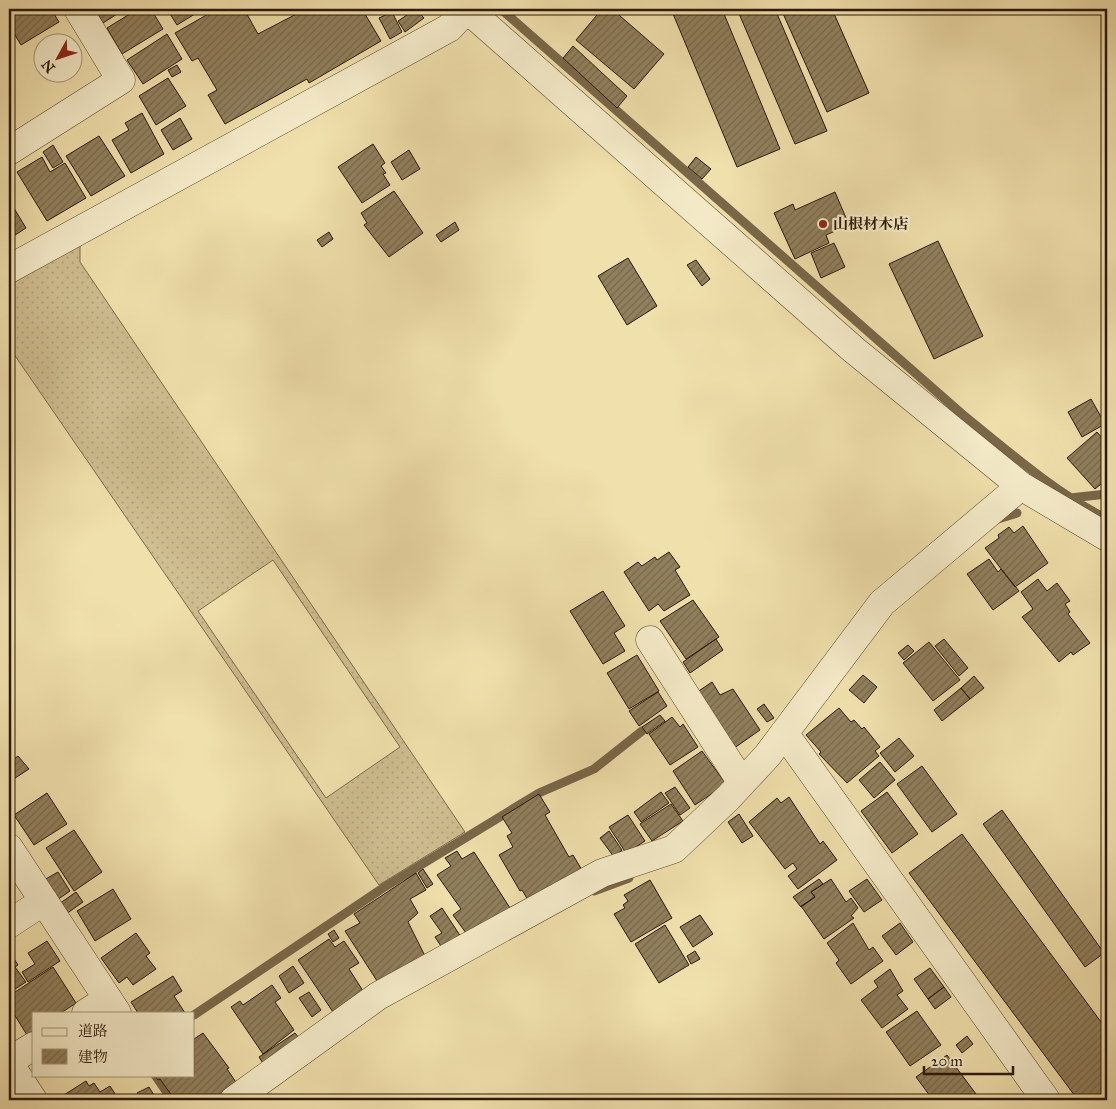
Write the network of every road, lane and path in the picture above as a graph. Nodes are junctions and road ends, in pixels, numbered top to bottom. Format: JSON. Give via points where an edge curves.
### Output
{"nodes":[{"id":1,"x":78,"y":9,"type":"edge"},
{"id":2,"x":467,"y":9,"type":"edge"},
{"id":3,"x":9,"y":151,"type":"edge"},
{"id":4,"x":9,"y":269,"type":"edge"},
{"id":5,"x":1021,"y":486,"type":"junction"},
{"id":6,"x":1107,"y":537,"type":"edge"},
{"id":7,"x":650,"y":640,"type":"dead end"},
{"id":8,"x":788,"y":739,"type":"junction"},
{"id":9,"x":742,"y":783,"type":"junction"},
{"id":10,"x":9,"y":848,"type":"edge"},
{"id":11,"x":44,"y":901,"type":"junction"},
{"id":12,"x":9,"y":924,"type":"edge"},
{"id":13,"x":104,"y":1008,"type":"edge"},
{"id":14,"x":32,"y":1047,"type":"edge"},
{"id":15,"x":9,"y":1062,"type":"edge"},
{"id":16,"x":33,"y":1100,"type":"edge"},
{"id":17,"x":234,"y":1100,"type":"edge"},
{"id":18,"x":1046,"y":1100,"type":"edge"}],
"edges":[{"from":1,"to":3,"type":"street","via":[[121,80]]},
{"from":2,"to":4,"type":"street","via":[[449,28]]},
{"from":2,"to":5,"type":"street","via":[[799,303]]},
{"from":5,"to":6,"type":"street"},
{"from":5,"to":8,"type":"street","via":[[882,603]]},
{"from":7,"to":9,"type":"street"},
{"from":8,"to":9,"type":"street"},
{"from":8,"to":18,"type":"street"},
{"from":9,"to":17,"type":"street","via":[[674,849],[602,873],[378,996]]},
{"from":10,"to":11,"type":"street"},
{"from":11,"to":12,"type":"street"},
{"from":11,"to":13,"type":"street"},
{"from":14,"to":15,"type":"street"},
{"from":15,"to":16,"type":"street"}]}
